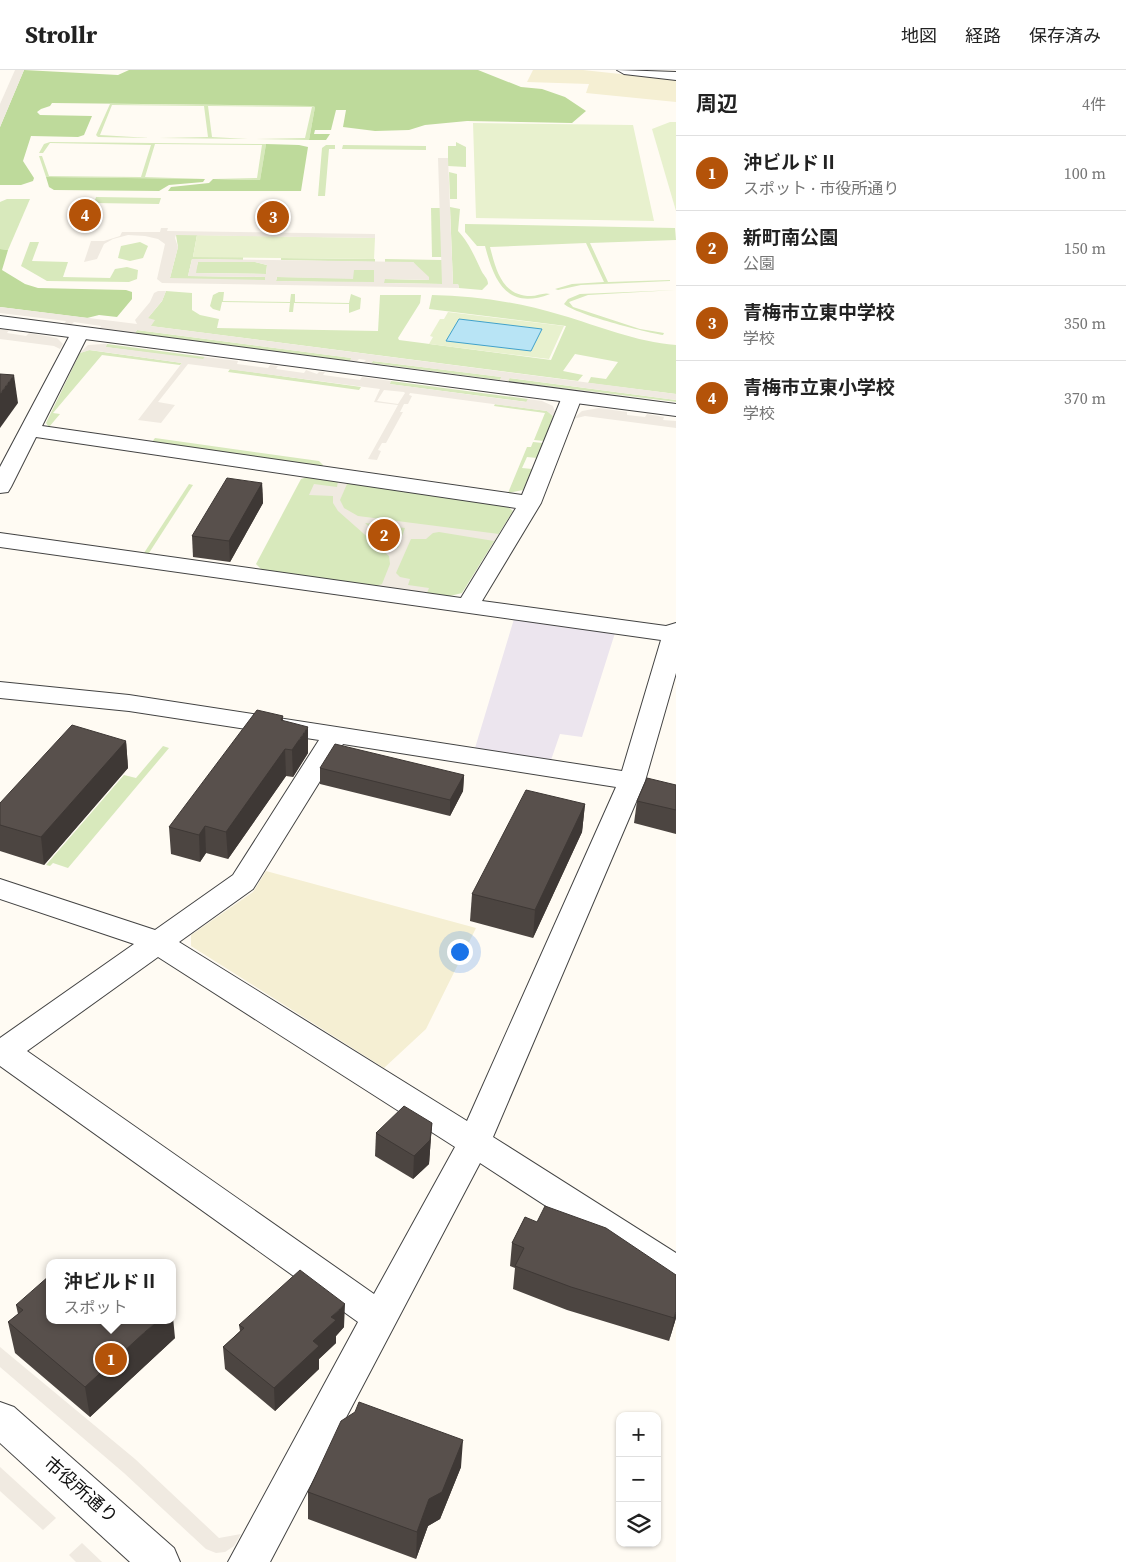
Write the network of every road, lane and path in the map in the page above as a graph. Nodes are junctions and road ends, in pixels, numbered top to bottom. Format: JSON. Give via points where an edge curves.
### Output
{"nodes":[{"id":1,"x":624,"y":70,"type":"edge"},
{"id":2,"x":676,"y":76,"type":"edge"},
{"id":3,"x":0,"y":322,"type":"edge"},
{"id":4,"x":80,"y":333,"type":"junction"},
{"id":5,"x":572,"y":397,"type":"junction"},
{"id":6,"x":676,"y":410,"type":"edge"},
{"id":7,"x":30,"y":430,"type":"junction"},
{"id":8,"x":0,"y":487,"type":"edge"},
{"id":9,"x":530,"y":503,"type":"junction"},
{"id":10,"x":0,"y":540,"type":"edge"},
{"id":11,"x":468,"y":605,"type":"junction"},
{"id":12,"x":675,"y":633,"type":"edge"},
{"id":13,"x":0,"y":690,"type":"edge"},
{"id":14,"x":336,"y":735,"type":"junction"},
{"id":15,"x":632,"y":781,"type":"junction"},
{"id":16,"x":0,"y":889,"type":"edge"},
{"id":17,"x":158,"y":944,"type":"junction"},
{"id":18,"x":2,"y":1052,"type":"edge"},
{"id":19,"x":474,"y":1142,"type":"junction"},
{"id":20,"x":676,"y":1271,"type":"edge"},
{"id":21,"x":380,"y":1318,"type":"junction"},
{"id":22,"x":0,"y":1419,"type":"edge"},
{"id":23,"x":160,"y":1562,"type":"edge"},
{"id":24,"x":248,"y":1562,"type":"edge"}],
"edges":[{"from":1,"to":2,"type":"street"},
{"from":3,"to":4,"type":"street"},
{"from":4,"to":5,"type":"street"},
{"from":4,"to":7,"type":"street"},
{"from":5,"to":6,"type":"street"},
{"from":5,"to":9,"type":"street"},
{"from":7,"to":8,"type":"street"},
{"from":7,"to":9,"type":"street"},
{"from":9,"to":11,"type":"street"},
{"from":10,"to":11,"type":"street"},
{"from":11,"to":12,"type":"street"},
{"from":12,"to":15,"type":"street"},
{"from":13,"to":14,"type":"street","via":[[129,703]]},
{"from":14,"to":15,"type":"street"},
{"from":14,"to":17,"type":"street","via":[[243,882]]},
{"from":15,"to":19,"type":"street"},
{"from":16,"to":17,"type":"street","via":[[138,934]]},
{"from":17,"to":18,"type":"street"},
{"from":17,"to":19,"type":"street","via":[[182,956]]},
{"from":18,"to":21,"type":"street"},
{"from":19,"to":20,"type":"street"},
{"from":19,"to":21,"type":"street"},
{"from":21,"to":24,"type":"street"},
{"from":22,"to":23,"type":"street","name":"市役所通り"}]}
